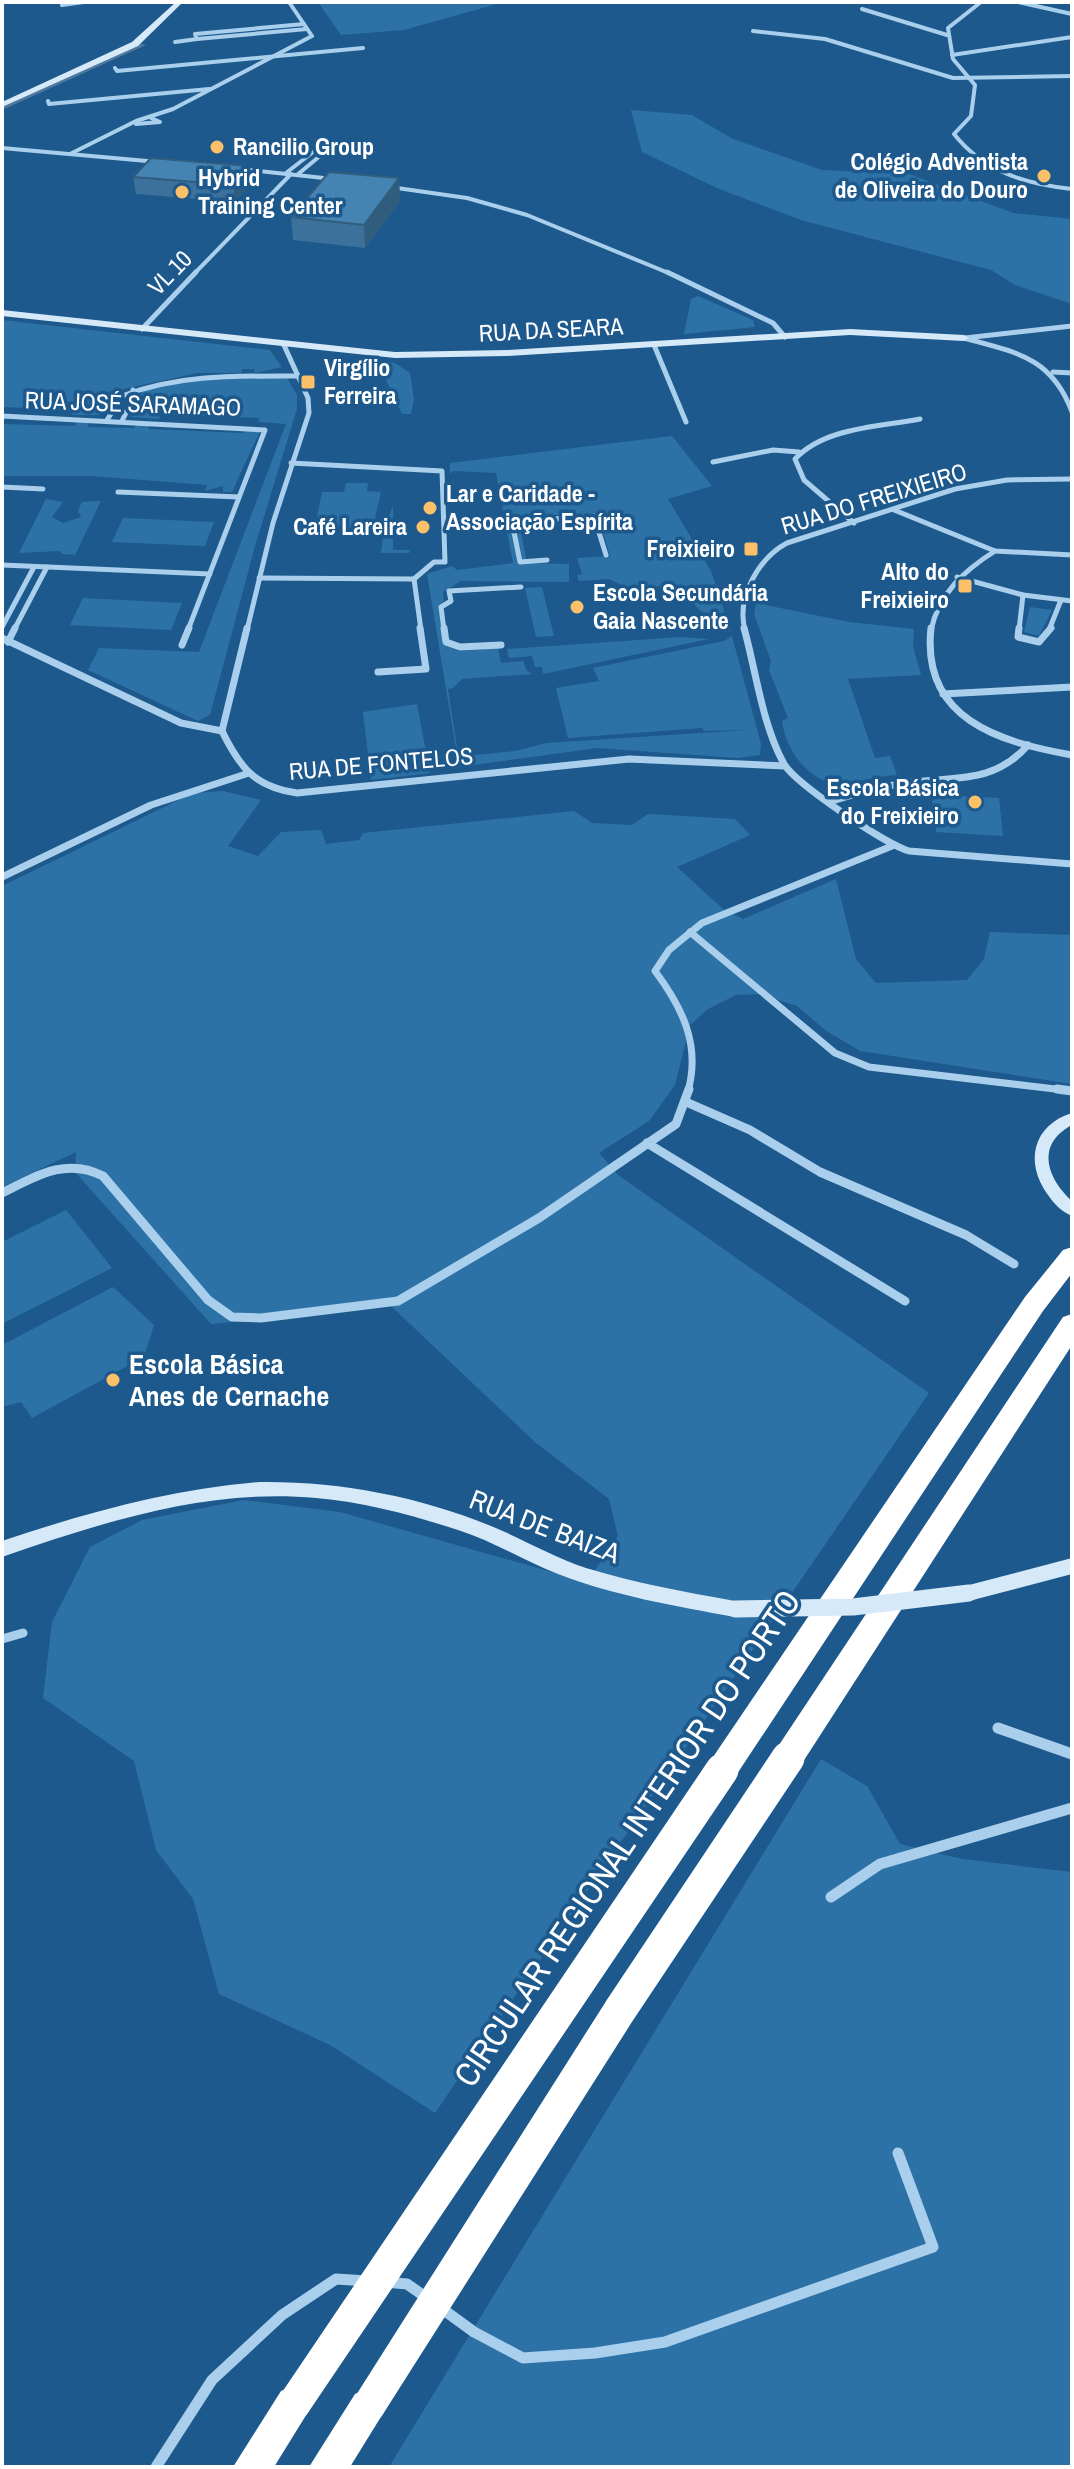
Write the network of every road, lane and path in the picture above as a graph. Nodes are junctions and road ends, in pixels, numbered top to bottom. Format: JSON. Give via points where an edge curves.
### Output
{"nodes":[{"id":1,"x":65,"y":2,"type":"edge"},
{"id":2,"x":84,"y":2,"type":"edge"},
{"id":3,"x":180,"y":2,"type":"edge"},
{"id":4,"x":289,"y":2,"type":"edge"},
{"id":5,"x":981,"y":2,"type":"edge"},
{"id":6,"x":1018,"y":2,"type":"edge"},
{"id":7,"x":862,"y":9,"type":"dead end"},
{"id":8,"x":1072,"y":14,"type":"edge"},
{"id":9,"x":306,"y":26,"type":"junction"},
{"id":10,"x":753,"y":31,"type":"dead end"},
{"id":11,"x":947,"y":35,"type":"junction"},
{"id":12,"x":1072,"y":37,"type":"edge"},
{"id":13,"x":175,"y":42,"type":"dead end"},
{"id":14,"x":363,"y":48,"type":"dead end"},
{"id":15,"x":952,"y":55,"type":"junction"},
{"id":16,"x":274,"y":56,"type":"junction"},
{"id":17,"x":115,"y":68,"type":"dead end"},
{"id":18,"x":1072,"y":76,"type":"edge"},
{"id":19,"x":971,"y":80,"type":"junction"},
{"id":20,"x":213,"y":88,"type":"junction"},
{"id":21,"x":48,"y":101,"type":"dead end"},
{"id":22,"x":2,"y":105,"type":"edge"},
{"id":23,"x":149,"y":117,"type":"junction"},
{"id":24,"x":131,"y":124,"type":"junction"},
{"id":25,"x":2,"y":148,"type":"edge"},
{"id":26,"x":69,"y":154,"type":"junction"},
{"id":27,"x":163,"y":162,"type":"edge"},
{"id":28,"x":224,"y":168,"type":"edge"},
{"id":29,"x":292,"y":174,"type":"junction"},
{"id":30,"x":345,"y":181,"type":"edge"},
{"id":31,"x":375,"y":185,"type":"edge"},
{"id":32,"x":1072,"y":189,"type":"edge"},
{"id":33,"x":2,"y":313,"type":"edge"},
{"id":34,"x":1072,"y":326,"type":"edge"},
{"id":35,"x":142,"y":329,"type":"junction"},
{"id":36,"x":785,"y":337,"type":"junction"},
{"id":37,"x":964,"y":338,"type":"junction"},
{"id":38,"x":283,"y":343,"type":"junction"},
{"id":39,"x":654,"y":345,"type":"junction"},
{"id":40,"x":1053,"y":372,"type":"junction"},
{"id":41,"x":1072,"y":373,"type":"edge"},
{"id":42,"x":299,"y":376,"type":"junction"},
{"id":43,"x":133,"y":390,"type":"junction"},
{"id":44,"x":1072,"y":412,"type":"edge"},
{"id":45,"x":2,"y":416,"type":"edge"},
{"id":46,"x":920,"y":419,"type":"dead end"},
{"id":47,"x":107,"y":420,"type":"junction"},
{"id":48,"x":122,"y":421,"type":"junction"},
{"id":49,"x":686,"y":422,"type":"dead end"},
{"id":50,"x":799,"y":452,"type":"junction"},
{"id":51,"x":713,"y":462,"type":"dead end"},
{"id":52,"x":291,"y":463,"type":"junction"},
{"id":53,"x":1072,"y":479,"type":"edge"},
{"id":54,"x":2,"y":487,"type":"edge"},
{"id":55,"x":43,"y":489,"type":"dead end"},
{"id":56,"x":118,"y":492,"type":"dead end"},
{"id":57,"x":239,"y":497,"type":"junction"},
{"id":58,"x":894,"y":510,"type":"junction"},
{"id":59,"x":854,"y":523,"type":"junction"},
{"id":60,"x":995,"y":551,"type":"junction"},
{"id":61,"x":606,"y":555,"type":"dead end"},
{"id":62,"x":1072,"y":555,"type":"edge"},
{"id":63,"x":547,"y":560,"type":"dead end"},
{"id":64,"x":2,"y":565,"type":"edge"},
{"id":65,"x":34,"y":567,"type":"junction"},
{"id":66,"x":47,"y":567,"type":"junction"},
{"id":67,"x":210,"y":574,"type":"junction"},
{"id":68,"x":957,"y":577,"type":"junction"},
{"id":69,"x":259,"y":578,"type":"junction"},
{"id":70,"x":414,"y":579,"type":"junction"},
{"id":71,"x":521,"y":587,"type":"dead end"},
{"id":72,"x":1023,"y":595,"type":"junction"},
{"id":73,"x":1061,"y":600,"type":"junction"},
{"id":74,"x":1072,"y":601,"type":"edge"},
{"id":75,"x":2,"y":627,"type":"edge"},
{"id":76,"x":5,"y":640,"type":"edge"},
{"id":77,"x":182,"y":645,"type":"dead end"},
{"id":78,"x":501,"y":645,"type":"dead end"},
{"id":79,"x":378,"y":672,"type":"dead end"},
{"id":80,"x":1072,"y":687,"type":"edge"},
{"id":81,"x":943,"y":694,"type":"junction"},
{"id":82,"x":222,"y":731,"type":"junction"},
{"id":83,"x":1028,"y":745,"type":"junction"},
{"id":84,"x":1072,"y":755,"type":"edge"},
{"id":85,"x":785,"y":766,"type":"junction"},
{"id":86,"x":246,"y":774,"type":"junction"},
{"id":87,"x":829,"y":802,"type":"junction"},
{"id":88,"x":892,"y":846,"type":"junction"},
{"id":89,"x":1072,"y":864,"type":"edge"},
{"id":90,"x":2,"y":877,"type":"edge"},
{"id":91,"x":690,"y":932,"type":"junction"},
{"id":92,"x":1072,"y":1091,"type":"edge"},
{"id":93,"x":686,"y":1102,"type":"junction"},
{"id":94,"x":1072,"y":1118,"type":"edge"},
{"id":95,"x":647,"y":1143,"type":"junction"},
{"id":96,"x":2,"y":1193,"type":"edge"},
{"id":97,"x":1072,"y":1210,"type":"edge"},
{"id":98,"x":1072,"y":1256,"type":"edge"},
{"id":99,"x":1014,"y":1264,"type":"dead end"},
{"id":100,"x":905,"y":1301,"type":"dead end"},
{"id":101,"x":1072,"y":1324,"type":"edge"},
{"id":102,"x":2,"y":1549,"type":"edge"},
{"id":103,"x":1072,"y":1566,"type":"edge"},
{"id":104,"x":23,"y":1633,"type":"dead end"},
{"id":105,"x":2,"y":1639,"type":"edge"},
{"id":106,"x":998,"y":1728,"type":"dead end"},
{"id":107,"x":1072,"y":1754,"type":"edge"},
{"id":108,"x":1072,"y":1808,"type":"edge"},
{"id":109,"x":831,"y":1897,"type":"dead end"},
{"id":110,"x":898,"y":2153,"type":"dead end"},
{"id":111,"x":156,"y":2467,"type":"edge"},
{"id":112,"x":252,"y":2467,"type":"edge"},
{"id":113,"x":328,"y":2467,"type":"edge"}],
"edges":[{"from":1,"to":2,"type":"street","via":[[62,5]]},
{"from":3,"to":22,"type":"street","via":[[135,44]]},
{"from":4,"to":9,"type":"street"},
{"from":5,"to":11,"type":"street","via":[[948,28]]},
{"from":6,"to":8,"type":"street"},
{"from":7,"to":11,"type":"street"},
{"from":9,"to":13,"type":"street"},
{"from":9,"to":16,"type":"street","via":[[312,36]]},
{"from":10,"to":19,"type":"street","via":[[825,39],[929,73]]},
{"from":11,"to":15,"type":"street"},
{"from":12,"to":15,"type":"street"},
{"from":14,"to":16,"type":"street"},
{"from":15,"to":19,"type":"street"},
{"from":16,"to":17,"type":"street"},
{"from":16,"to":20,"type":"street"},
{"from":18,"to":19,"type":"street"},
{"from":19,"to":32,"type":"street","via":[[971,116],[954,134],[961,145],[1023,183]]},
{"from":20,"to":21,"type":"street"},
{"from":20,"to":23,"type":"street"},
{"from":23,"to":24,"type":"street"},
{"from":23,"to":24,"type":"street","via":[[160,122]]},
{"from":24,"to":26,"type":"street"},
{"from":25,"to":26,"type":"street"},
{"from":26,"to":27,"type":"street"},
{"from":28,"to":29,"type":"street"},
{"from":29,"to":29,"type":"street","via":[[332,146],[322,145]]},
{"from":29,"to":30,"type":"street"},
{"from":29,"to":35,"type":"street","name":"VL 10"},
{"from":31,"to":36,"type":"street","via":[[467,199],[526,215],[654,266],[773,323]]},
{"from":33,"to":35,"type":"street","name":"RUA DA SEARA"},
{"from":34,"to":37,"type":"street"},
{"from":35,"to":38,"type":"street","name":"RUA DA SEARA"},
{"from":36,"to":37,"type":"street","name":"RUA DA SEARA","via":[[850,332]]},
{"from":36,"to":39,"type":"street","name":"RUA DA SEARA"},
{"from":37,"to":40,"type":"street","name":"RUA DA SEARA","via":[[1016,353]]},
{"from":38,"to":39,"type":"street","name":"RUA DA SEARA","via":[[438,356]]},
{"from":38,"to":42,"type":"street"},
{"from":39,"to":49,"type":"street"},
{"from":40,"to":41,"type":"street"},
{"from":40,"to":44,"type":"street","via":[[1066,389]]},
{"from":42,"to":43,"type":"street","via":[[198,377]]},
{"from":42,"to":52,"type":"street","via":[[309,413]]},
{"from":43,"to":47,"type":"street","via":[[122,396]]},
{"from":43,"to":48,"type":"street"},
{"from":45,"to":47,"type":"street","name":"RUA JOSÉ SARAMAGO"},
{"from":46,"to":50,"type":"street","via":[[818,440]]},
{"from":47,"to":48,"type":"street","name":"RUA JOSÉ SARAMAGO"},
{"from":48,"to":57,"type":"street","name":"RUA JOSÉ SARAMAGO","via":[[262,428]]},
{"from":50,"to":51,"type":"street","via":[[773,450]]},
{"from":50,"to":59,"type":"street","via":[[795,459],[804,480]]},
{"from":52,"to":69,"type":"street"},
{"from":52,"to":70,"type":"street","via":[[442,471],[445,562],[434,562]]},
{"from":53,"to":58,"type":"street","name":"RUA DO FREIXIEIRO","via":[[984,484]]},
{"from":54,"to":55,"type":"street"},
{"from":56,"to":57,"type":"street"},
{"from":57,"to":67,"type":"street"},
{"from":58,"to":59,"type":"street","name":"RUA DO FREIXIEIRO"},
{"from":58,"to":60,"type":"street"},
{"from":59,"to":85,"type":"street","name":"RUA DO FREIXIEIRO","via":[[770,552],[753,576],[743,606],[753,663]]},
{"from":60,"to":62,"type":"street"},
{"from":60,"to":68,"type":"street"},
{"from":61,"to":63,"type":"street","via":[[594,516],[512,522],[520,562]]},
{"from":64,"to":65,"type":"street"},
{"from":65,"to":66,"type":"street"},
{"from":65,"to":75,"type":"street"},
{"from":66,"to":67,"type":"street"},
{"from":66,"to":76,"type":"street"},
{"from":67,"to":77,"type":"street"},
{"from":68,"to":72,"type":"street"},
{"from":68,"to":81,"type":"street","via":[[928,631],[929,659]]},
{"from":69,"to":70,"type":"street"},
{"from":69,"to":82,"type":"street"},
{"from":70,"to":79,"type":"street","via":[[426,669]]},
{"from":71,"to":78,"type":"street","via":[[449,591],[451,601],[441,607],[446,642],[460,647]]},
{"from":72,"to":73,"type":"street"},
{"from":72,"to":73,"type":"street","via":[[1018,637],[1039,642],[1053,625]]},
{"from":73,"to":74,"type":"street"},
{"from":76,"to":82,"type":"street","via":[[181,723]]},
{"from":80,"to":81,"type":"street"},
{"from":81,"to":83,"type":"street","via":[[965,718]]},
{"from":82,"to":86,"type":"street"},
{"from":83,"to":84,"type":"street"},
{"from":83,"to":87,"type":"street","via":[[1016,761],[991,775],[885,787]]},
{"from":85,"to":86,"type":"street","name":"RUA DE FONTELOS","via":[[629,759],[297,793],[262,786]]},
{"from":85,"to":87,"type":"street"},
{"from":86,"to":90,"type":"street","via":[[190,788]]},
{"from":87,"to":88,"type":"street"},
{"from":88,"to":89,"type":"street"},
{"from":88,"to":91,"type":"street"},
{"from":91,"to":92,"type":"street","via":[[835,1053],[881,1069]]},
{"from":91,"to":93,"type":"street","via":[[655,971],[677,997],[690,1025],[692,1066]]},
{"from":93,"to":95,"type":"street","via":[[676,1124]]},
{"from":93,"to":99,"type":"street","via":[[750,1130],[820,1172],[966,1235]]},
{"from":94,"to":97,"type":"street","via":[[1046,1139],[1041,1168],[1044,1182]]},
{"from":95,"to":96,"type":"street","via":[[539,1218],[398,1301],[261,1318],[232,1317],[208,1300],[89,1166],[47,1171]]},
{"from":95,"to":100,"type":"street"},
{"from":98,"to":112,"type":"highway","name":"CIRCULAR REGIONAL INTERIOR DO PORTO","bridge":true,"via":[[1034,1304]]},
{"from":101,"to":113,"type":"highway","bridge":true,"via":[[620,2010]]},
{"from":102,"to":103,"type":"street","name":"RUA DE BAIZA","bridge":true,"via":[[162,1500],[232,1490],[299,1489],[369,1499],[460,1523],[565,1568],[646,1593],[735,1609],[853,1607],[969,1593]]},
{"from":104,"to":105,"type":"street"},
{"from":106,"to":107,"type":"street"},
{"from":108,"to":109,"type":"street","via":[[880,1864]]},
{"from":110,"to":111,"type":"street","via":[[933,2247],[665,2342],[523,2358],[474,2332],[407,2284],[336,2279],[282,2315],[212,2380]]}]}
